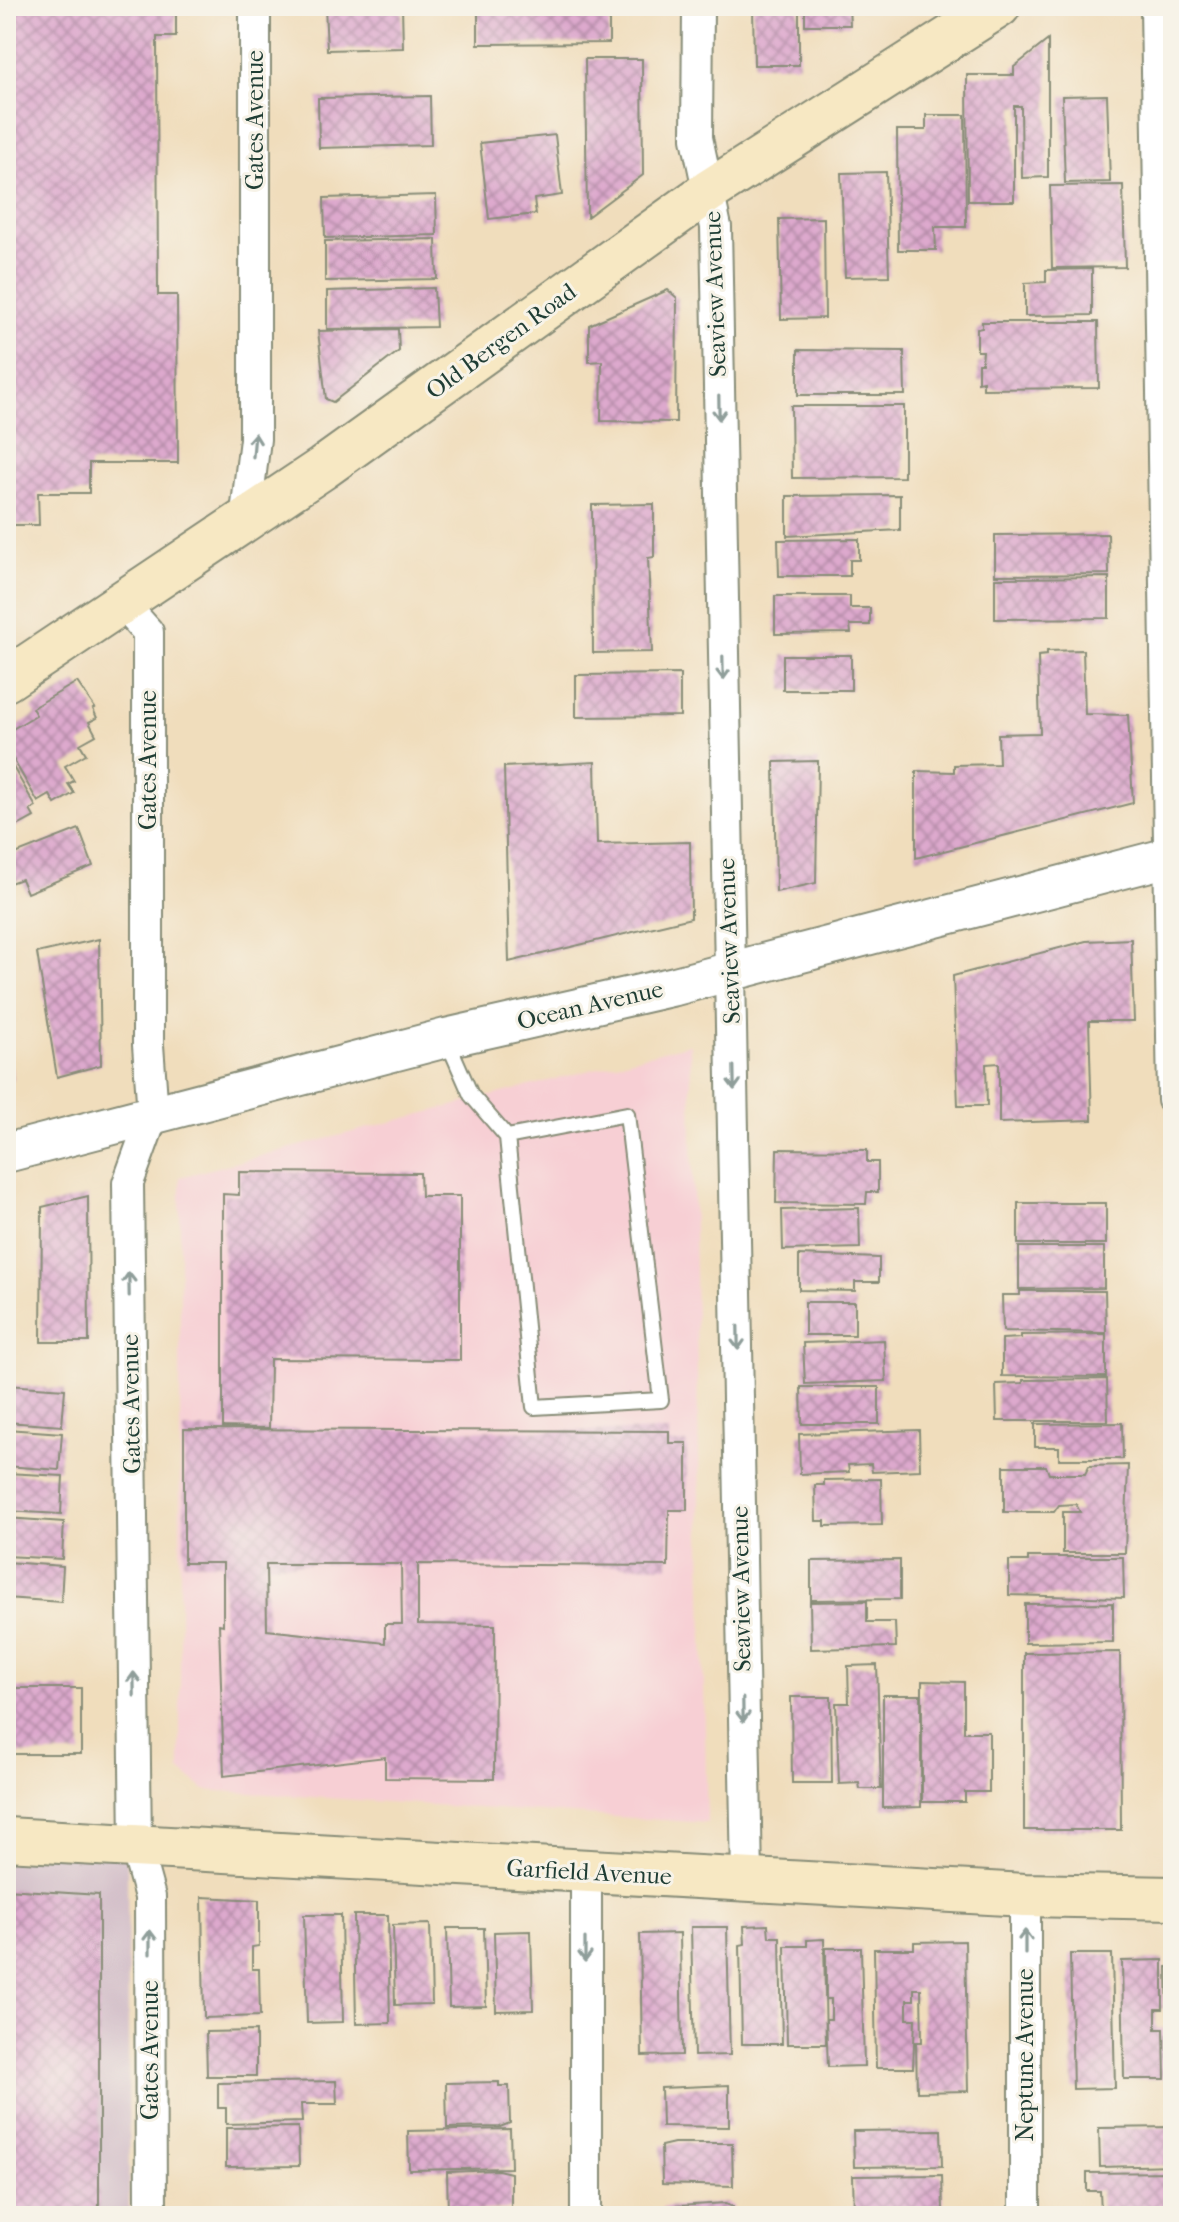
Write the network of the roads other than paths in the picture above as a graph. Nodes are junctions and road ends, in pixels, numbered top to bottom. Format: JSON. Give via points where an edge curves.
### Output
{"nodes":[{"id":1,"x":255,"y":6,"type":"edge"},
{"id":2,"x":698,"y":6,"type":"edge"},
{"id":3,"x":999,"y":6,"type":"edge"},
{"id":4,"x":1156,"y":6,"type":"edge"},
{"id":5,"x":709,"y":191,"type":"junction"},
{"id":6,"x":245,"y":522,"type":"junction"},
{"id":7,"x":123,"y":604,"type":"junction"},
{"id":8,"x":6,"y":680,"type":"edge"},
{"id":9,"x":1171,"y":856,"type":"edge"},
{"id":10,"x":727,"y":972,"type":"junction"},
{"id":11,"x":446,"y":1038,"type":"junction"},
{"id":12,"x":1173,"y":1100,"type":"edge"},
{"id":13,"x":153,"y":1114,"type":"junction"},
{"id":14,"x":507,"y":1137,"type":"junction"},
{"id":15,"x":6,"y":1153,"type":"edge"},
{"id":16,"x":6,"y":1839,"type":"edge"},
{"id":17,"x":136,"y":1846,"type":"junction"},
{"id":18,"x":586,"y":1872,"type":"junction"},
{"id":19,"x":747,"y":1878,"type":"junction"},
{"id":20,"x":1025,"y":1895,"type":"junction"},
{"id":21,"x":1173,"y":1898,"type":"edge"},
{"id":22,"x":151,"y":2216,"type":"edge"},
{"id":23,"x":586,"y":2216,"type":"edge"},
{"id":24,"x":1025,"y":2216,"type":"edge"}],
"edges":[{"from":6,"to":1,"type":"street","name":"Gates Avenue","one_way":true,"via":[[255,439]]},
{"from":2,"to":5,"type":"street","name":"Seaview Avenue","via":[[697,138]]},
{"from":3,"to":5,"type":"main road","name":"Old Bergen Road"},
{"from":4,"to":9,"type":"street"},
{"from":5,"to":6,"type":"main road","name":"Old Bergen Road"},
{"from":5,"to":10,"type":"street","name":"Seaview Avenue","one_way":true,"via":[[716,227]]},
{"from":6,"to":7,"type":"main road","name":"Old Bergen Road"},
{"from":7,"to":8,"type":"main road","name":"Old Bergen Road"},
{"from":7,"to":13,"type":"street","name":"Gates Avenue","via":[[148,632],[148,1045]]},
{"from":9,"to":10,"type":"street","name":"Ocean Avenue"},
{"from":9,"to":12,"type":"street"},
{"from":10,"to":11,"type":"street","name":"Ocean Avenue"},
{"from":10,"to":19,"type":"street","name":"Seaview Avenue","one_way":true,"via":[[732,1002]]},
{"from":11,"to":13,"type":"street","name":"Ocean Avenue"},
{"from":11,"to":14,"type":"lane","via":[[471,1095]]},
{"from":13,"to":15,"type":"street","name":"Ocean Avenue"},
{"from":17,"to":13,"type":"street","name":"Gates Avenue","one_way":true,"via":[[128,1183]]},
{"from":14,"to":14,"type":"lane","via":[[534,1407],[661,1400],[627,1114]]},
{"from":16,"to":17,"type":"main road","name":"Garfield Avenue"},
{"from":17,"to":18,"type":"main road","name":"Garfield Avenue"},
{"from":22,"to":17,"type":"street","name":"Gates Avenue","one_way":true,"via":[[150,1897]]},
{"from":18,"to":19,"type":"main road","name":"Garfield Avenue"},
{"from":18,"to":23,"type":"street","one_way":true},
{"from":19,"to":20,"type":"main road","name":"Garfield Avenue"},
{"from":20,"to":21,"type":"main road","name":"Garfield Avenue"},
{"from":24,"to":20,"type":"street","name":"Neptune Avenue","one_way":true}]}
